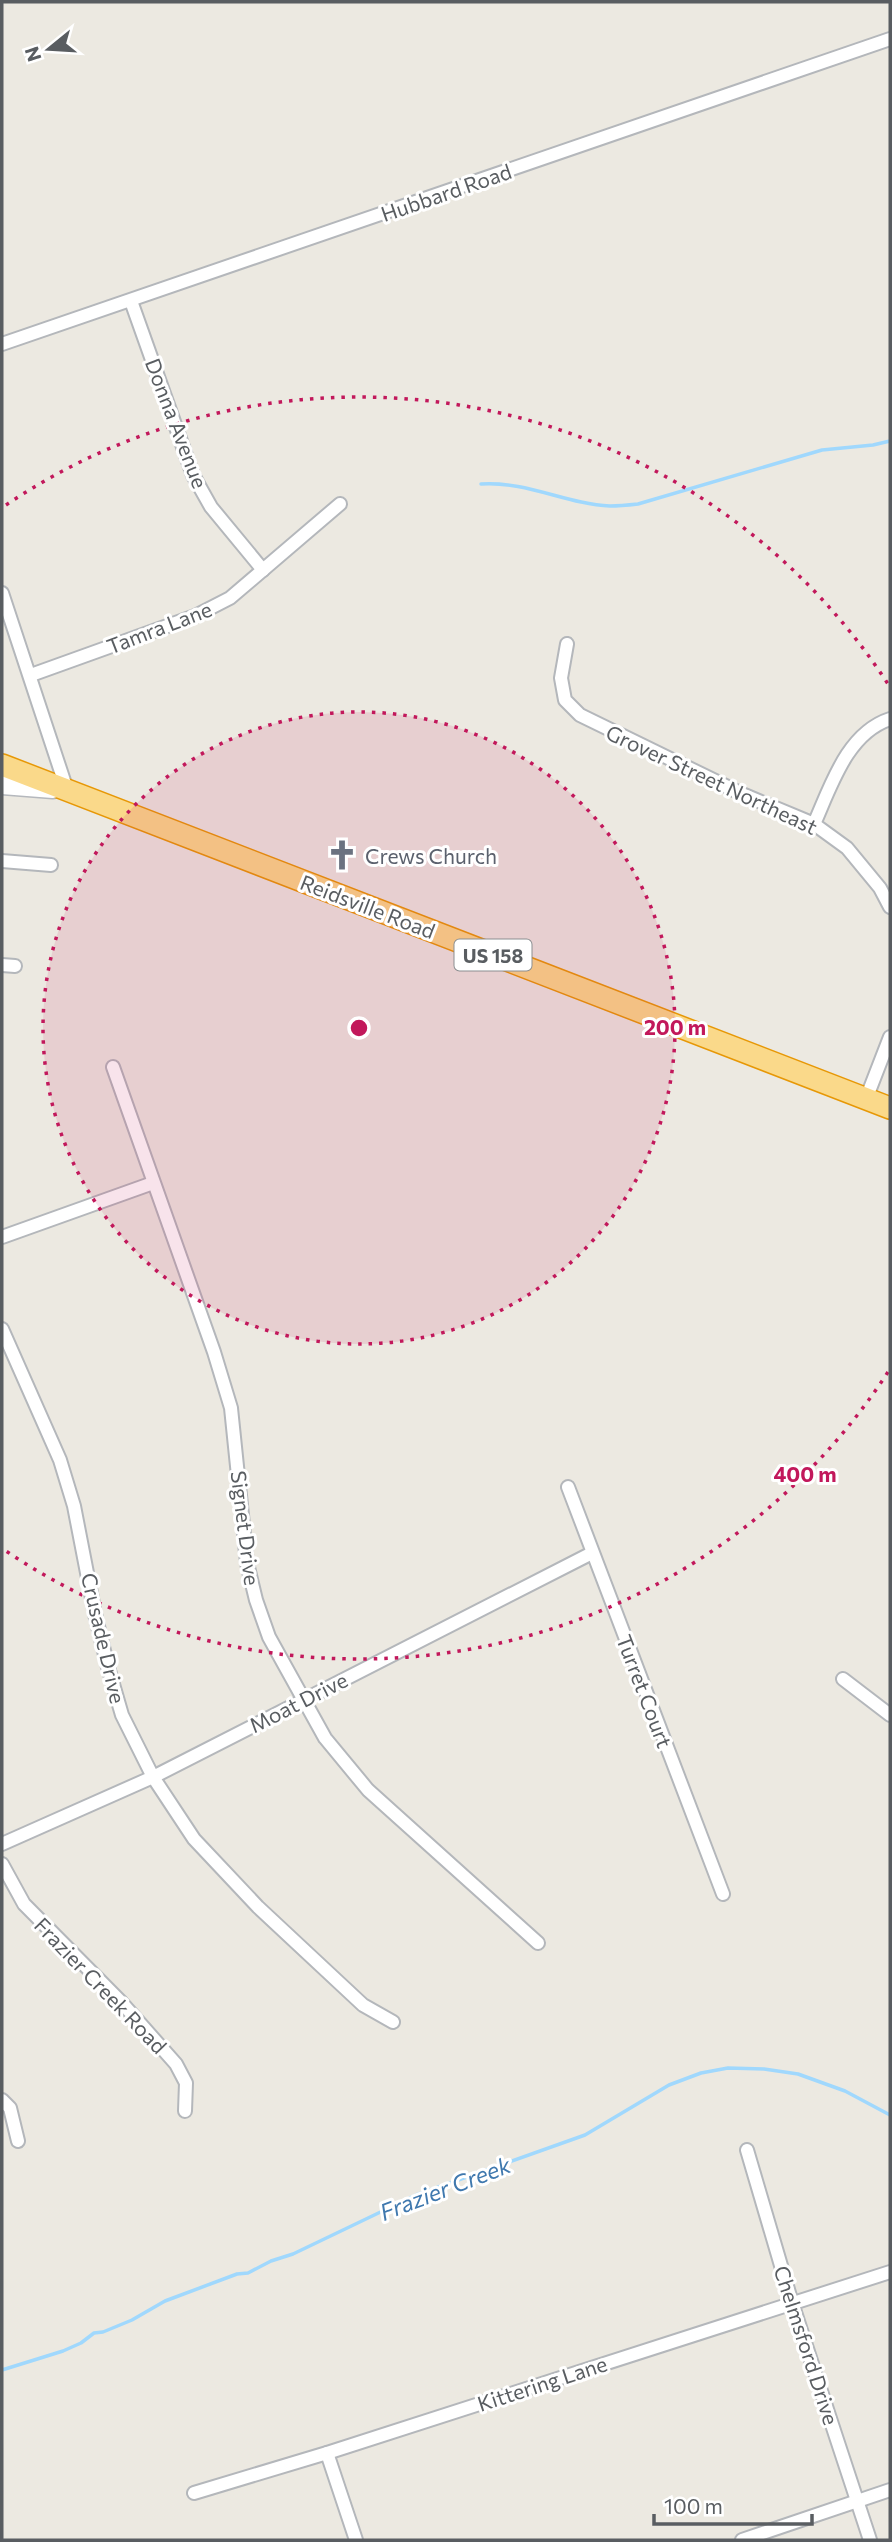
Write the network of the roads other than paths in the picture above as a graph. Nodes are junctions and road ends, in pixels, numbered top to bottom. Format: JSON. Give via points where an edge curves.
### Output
{"nodes":[{"id":1,"x":890,"y":39,"type":"edge"},
{"id":2,"x":131,"y":301,"type":"junction"},
{"id":3,"x":2,"y":344,"type":"edge"},
{"id":4,"x":340,"y":503,"type":"dead end"},
{"id":5,"x":263,"y":570,"type":"junction"},
{"id":6,"x":2,"y":593,"type":"edge"},
{"id":7,"x":567,"y":644,"type":"dead end"},
{"id":8,"x":31,"y":675,"type":"junction"},
{"id":9,"x":890,"y":719,"type":"edge"},
{"id":10,"x":2,"y":765,"type":"edge"},
{"id":11,"x":2,"y":785,"type":"edge"},
{"id":12,"x":67,"y":790,"type":"junction"},
{"id":13,"x":814,"y":824,"type":"junction"},
{"id":14,"x":2,"y":861,"type":"edge"},
{"id":15,"x":51,"y":865,"type":"dead end"},
{"id":16,"x":890,"y":907,"type":"edge"},
{"id":17,"x":890,"y":1037,"type":"edge"},
{"id":18,"x":113,"y":1067,"type":"dead end"},
{"id":19,"x":866,"y":1099,"type":"junction"},
{"id":20,"x":890,"y":1108,"type":"edge"},
{"id":21,"x":153,"y":1183,"type":"junction"},
{"id":22,"x":2,"y":1237,"type":"edge"},
{"id":23,"x":2,"y":1329,"type":"edge"},
{"id":24,"x":568,"y":1487,"type":"dead end"},
{"id":25,"x":592,"y":1553,"type":"junction"},
{"id":26,"x":843,"y":1679,"type":"dead end"},
{"id":27,"x":303,"y":1698,"type":"junction"},
{"id":28,"x":890,"y":1715,"type":"edge"},
{"id":29,"x":153,"y":1777,"type":"junction"},
{"id":30,"x":2,"y":1844,"type":"edge"},
{"id":31,"x":2,"y":1864,"type":"edge"},
{"id":32,"x":723,"y":1894,"type":"dead end"},
{"id":33,"x":538,"y":1943,"type":"dead end"},
{"id":34,"x":393,"y":2022,"type":"dead end"},
{"id":35,"x":2,"y":2099,"type":"edge"},
{"id":36,"x":185,"y":2111,"type":"dead end"},
{"id":37,"x":18,"y":2140,"type":"dead end"},
{"id":38,"x":747,"y":2150,"type":"dead end"},
{"id":39,"x":890,"y":2272,"type":"edge"},
{"id":40,"x":792,"y":2303,"type":"junction"},
{"id":41,"x":327,"y":2453,"type":"junction"},
{"id":42,"x":890,"y":2490,"type":"edge"},
{"id":43,"x":194,"y":2493,"type":"dead end"},
{"id":44,"x":857,"y":2501,"type":"junction"},
{"id":45,"x":356,"y":2540,"type":"edge"},
{"id":46,"x":742,"y":2540,"type":"edge"},
{"id":47,"x":870,"y":2540,"type":"edge"}],
"edges":[{"from":1,"to":2,"type":"street","name":"Hubbard Road"},
{"from":2,"to":3,"type":"street","name":"Hubbard Road"},
{"from":2,"to":5,"type":"street","name":"Donna Avenue","via":[[193,475],[211,507]]},
{"from":4,"to":5,"type":"street","name":"Tamra Lane"},
{"from":5,"to":8,"type":"street","name":"Tamra Lane","via":[[230,598],[195,616]]},
{"from":6,"to":8,"type":"street"},
{"from":7,"to":13,"type":"street","name":"Grover Street Northeast","via":[[561,678],[565,700],[580,716]]},
{"from":8,"to":12,"type":"street"},
{"from":9,"to":13,"type":"street","via":[[856,742]]},
{"from":10,"to":12,"type":"highway","name":"Reidsville Road","number":"US 158"},
{"from":11,"to":12,"type":"street"},
{"from":12,"to":19,"type":"highway","name":"Reidsville Road","number":"US 158"},
{"from":13,"to":16,"type":"street","name":"Grover Street Northeast","via":[[848,848]]},
{"from":14,"to":15,"type":"street"},
{"from":17,"to":19,"type":"street"},
{"from":18,"to":21,"type":"street","name":"Signet Drive"},
{"from":19,"to":20,"type":"highway","name":"Reidsville Road","number":"US 158"},
{"from":21,"to":22,"type":"street"},
{"from":21,"to":27,"type":"street","name":"Signet Drive","via":[[230,1408],[247,1563],[256,1600],[269,1637]]},
{"from":23,"to":29,"type":"street","name":"Crusade Drive","via":[[60,1460],[122,1715]]},
{"from":24,"to":25,"type":"street","name":"Turret Court"},
{"from":25,"to":27,"type":"street","name":"Moat Drive"},
{"from":25,"to":32,"type":"street","name":"Turret Court"},
{"from":26,"to":28,"type":"street"},
{"from":27,"to":29,"type":"street","name":"Moat Drive"},
{"from":27,"to":33,"type":"street","name":"Signet Drive","via":[[325,1738],[368,1790]]},
{"from":29,"to":30,"type":"street","name":"Moat Drive"},
{"from":29,"to":34,"type":"street","name":"Crusade Drive","via":[[194,1839],[258,1907],[363,2005]]},
{"from":31,"to":36,"type":"street","name":"Frazier Creek Road","via":[[24,1904],[176,2064],[187,2083]]},
{"from":35,"to":37,"type":"street","via":[[10,2108]]},
{"from":38,"to":40,"type":"street","name":"Chelmsford Drive"},
{"from":39,"to":40,"type":"street","name":"Kittering Lane"},
{"from":40,"to":41,"type":"street","name":"Kittering Lane"},
{"from":40,"to":44,"type":"street","name":"Chelmsford Drive"},
{"from":41,"to":43,"type":"street","name":"Kittering Lane"},
{"from":41,"to":45,"type":"street"},
{"from":42,"to":44,"type":"street"},
{"from":44,"to":46,"type":"street"},
{"from":44,"to":47,"type":"street","name":"Chelmsford Drive"}]}
